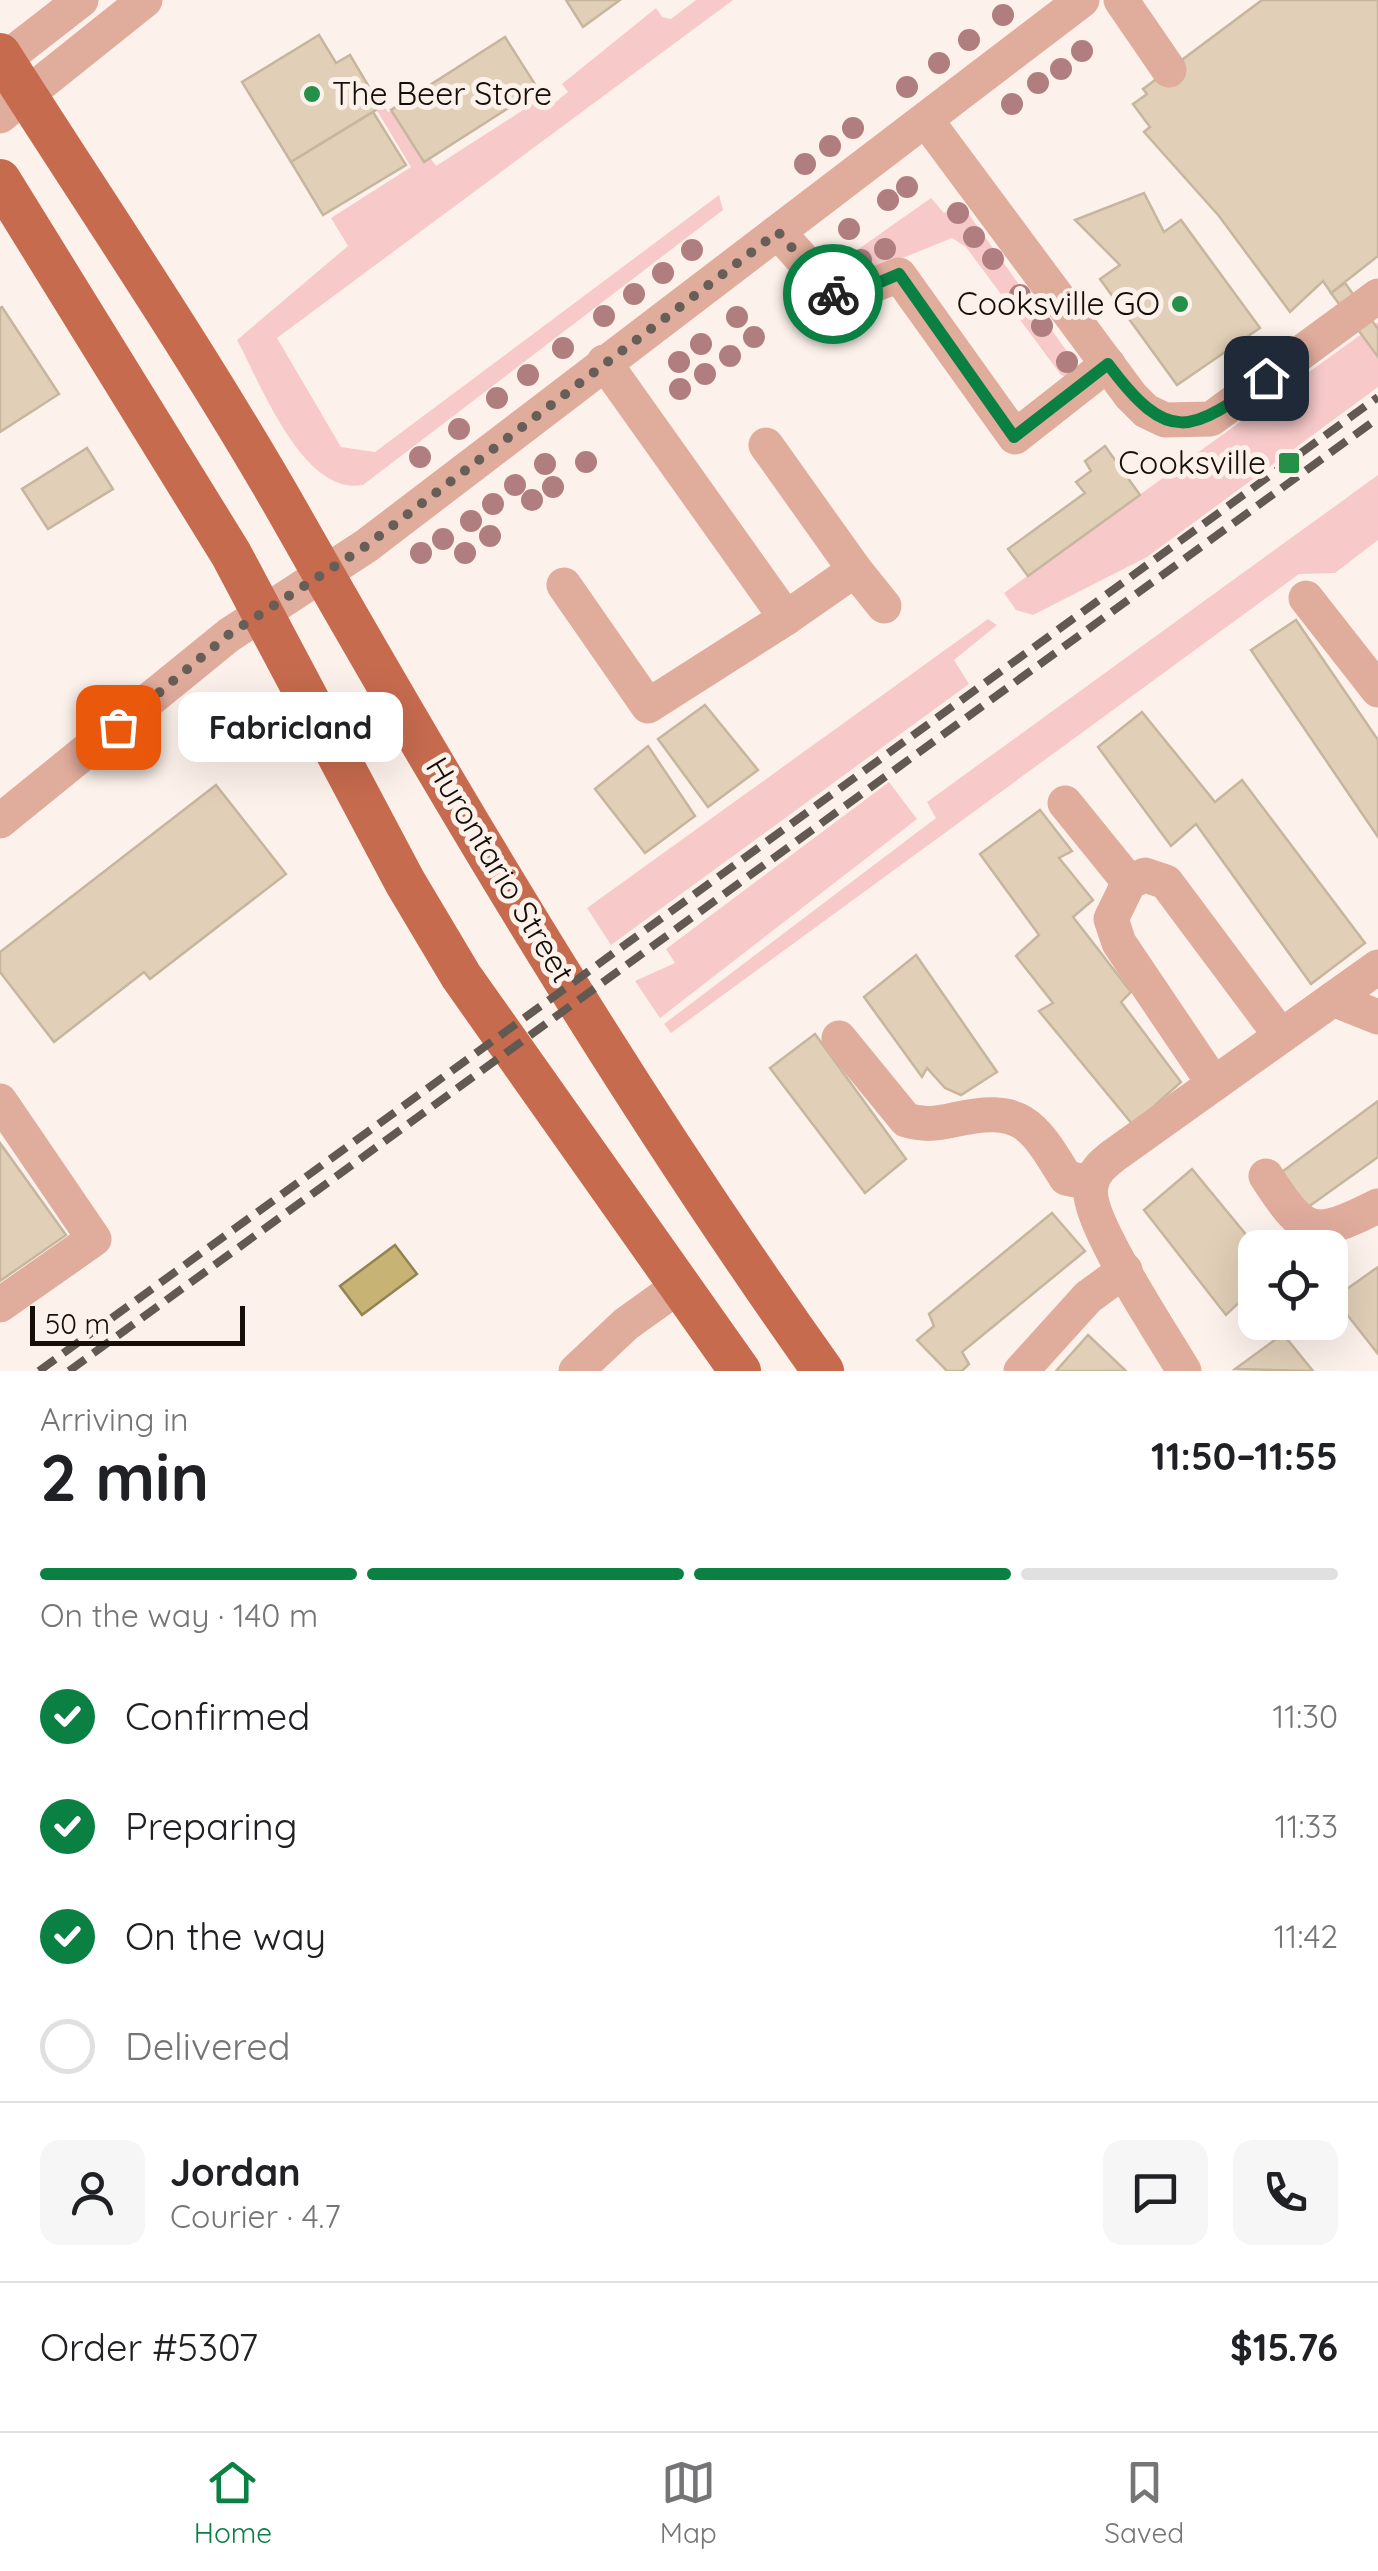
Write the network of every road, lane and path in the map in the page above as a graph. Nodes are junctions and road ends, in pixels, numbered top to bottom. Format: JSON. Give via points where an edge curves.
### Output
{"nodes":[{"id":1,"x":81,"y":0,"type":"edge"},
{"id":2,"x":145,"y":0,"type":"edge"},
{"id":3,"x":1082,"y":0,"type":"edge"},
{"id":4,"x":1121,"y":0,"type":"edge"},
{"id":5,"x":1,"y":59,"type":"edge"},
{"id":6,"x":1169,"y":70,"type":"dead end"},
{"id":7,"x":13,"y":106,"type":"edge"},
{"id":8,"x":926,"y":120,"type":"junction"},
{"id":9,"x":0,"y":180,"type":"edge"},
{"id":10,"x":778,"y":232,"type":"junction"},
{"id":11,"x":1378,"y":296,"type":"edge"},
{"id":12,"x":604,"y":362,"type":"junction"},
{"id":13,"x":1108,"y":364,"type":"junction"},
{"id":14,"x":766,"y":445,"type":"dead end"},
{"id":15,"x":855,"y":570,"type":"junction"},
{"id":16,"x":322,"y":575,"type":"junction"},
{"id":17,"x":564,"y":585,"type":"dead end"},
{"id":18,"x":1306,"y":598,"type":"dead end"},
{"id":19,"x":884,"y":606,"type":"dead end"},
{"id":20,"x":263,"y":613,"type":"junction"},
{"id":21,"x":786,"y":618,"type":"junction"},
{"id":22,"x":1378,"y":690,"type":"edge"},
{"id":23,"x":1065,"y":803,"type":"dead end"},
{"id":24,"x":0,"y":820,"type":"edge"},
{"id":25,"x":1129,"y":882,"type":"junction"},
{"id":26,"x":1378,"y":967,"type":"edge"},
{"id":27,"x":1333,"y":999,"type":"junction"},
{"id":28,"x":1378,"y":1016,"type":"edge"},
{"id":29,"x":1281,"y":1036,"type":"junction"},
{"id":30,"x":839,"y":1038,"type":"dead end"},
{"id":31,"x":1214,"y":1084,"type":"junction"},
{"id":32,"x":0,"y":1101,"type":"edge"},
{"id":33,"x":1266,"y":1176,"type":"dead end"},
{"id":34,"x":1091,"y":1183,"type":"junction"},
{"id":35,"x":1378,"y":1206,"type":"edge"},
{"id":36,"x":1125,"y":1270,"type":"junction"},
{"id":37,"x":679,"y":1286,"type":"junction"},
{"id":38,"x":0,"y":1305,"type":"edge"},
{"id":39,"x":576,"y":1371,"type":"edge"},
{"id":40,"x":740,"y":1371,"type":"edge"},
{"id":41,"x":823,"y":1371,"type":"edge"},
{"id":42,"x":1021,"y":1371,"type":"edge"},
{"id":43,"x":1184,"y":1371,"type":"edge"}],
"edges":[{"from":1,"to":5,"type":"street"},
{"from":2,"to":7,"type":"street"},
{"from":3,"to":8,"type":"street"},
{"from":4,"to":6,"type":"street"},
{"from":5,"to":7,"type":"main road","name":"Hurontario Street"},
{"from":7,"to":16,"type":"main road","name":"Hurontario Street","via":[[191,352]]},
{"from":8,"to":10,"type":"street"},
{"from":8,"to":13,"type":"street"},
{"from":9,"to":20,"type":"main road"},
{"from":10,"to":12,"type":"street"},
{"from":10,"to":13,"type":"street","via":[[838,300],[899,274],[1014,437]]},
{"from":11,"to":13,"type":"street","via":[[1211,419],[1166,420],[1146,411]]},
{"from":12,"to":16,"type":"street"},
{"from":12,"to":21,"type":"street"},
{"from":14,"to":15,"type":"street"},
{"from":15,"to":19,"type":"street"},
{"from":15,"to":21,"type":"street"},
{"from":16,"to":20,"type":"street"},
{"from":16,"to":41,"type":"main road","name":"Hurontario Street","via":[[711,1214]]},
{"from":17,"to":21,"type":"street","via":[[648,706]]},
{"from":18,"to":22,"type":"street"},
{"from":20,"to":24,"type":"street"},
{"from":20,"to":37,"type":"main road","via":[[461,976]]},
{"from":23,"to":25,"type":"street"},
{"from":25,"to":29,"type":"street","via":[[1145,876],[1166,882]]},
{"from":25,"to":31,"type":"street","via":[[1111,918],[1119,943]]},
{"from":26,"to":27,"type":"street"},
{"from":27,"to":28,"type":"street"},
{"from":27,"to":29,"type":"street"},
{"from":29,"to":31,"type":"street"},
{"from":30,"to":34,"type":"street","via":[[906,1120],[922,1125],[1014,1114],[1029,1124],[1066,1178]]},
{"from":31,"to":34,"type":"street","via":[[1098,1168]]},
{"from":32,"to":38,"type":"street","via":[[94,1239]]},
{"from":33,"to":35,"type":"street","via":[[1295,1220],[1307,1226],[1338,1226]]},
{"from":34,"to":36,"type":"street","via":[[1094,1217]]},
{"from":36,"to":42,"type":"street","via":[[1088,1297]]},
{"from":36,"to":43,"type":"street"},
{"from":37,"to":39,"type":"street"},
{"from":37,"to":40,"type":"main road"}]}
